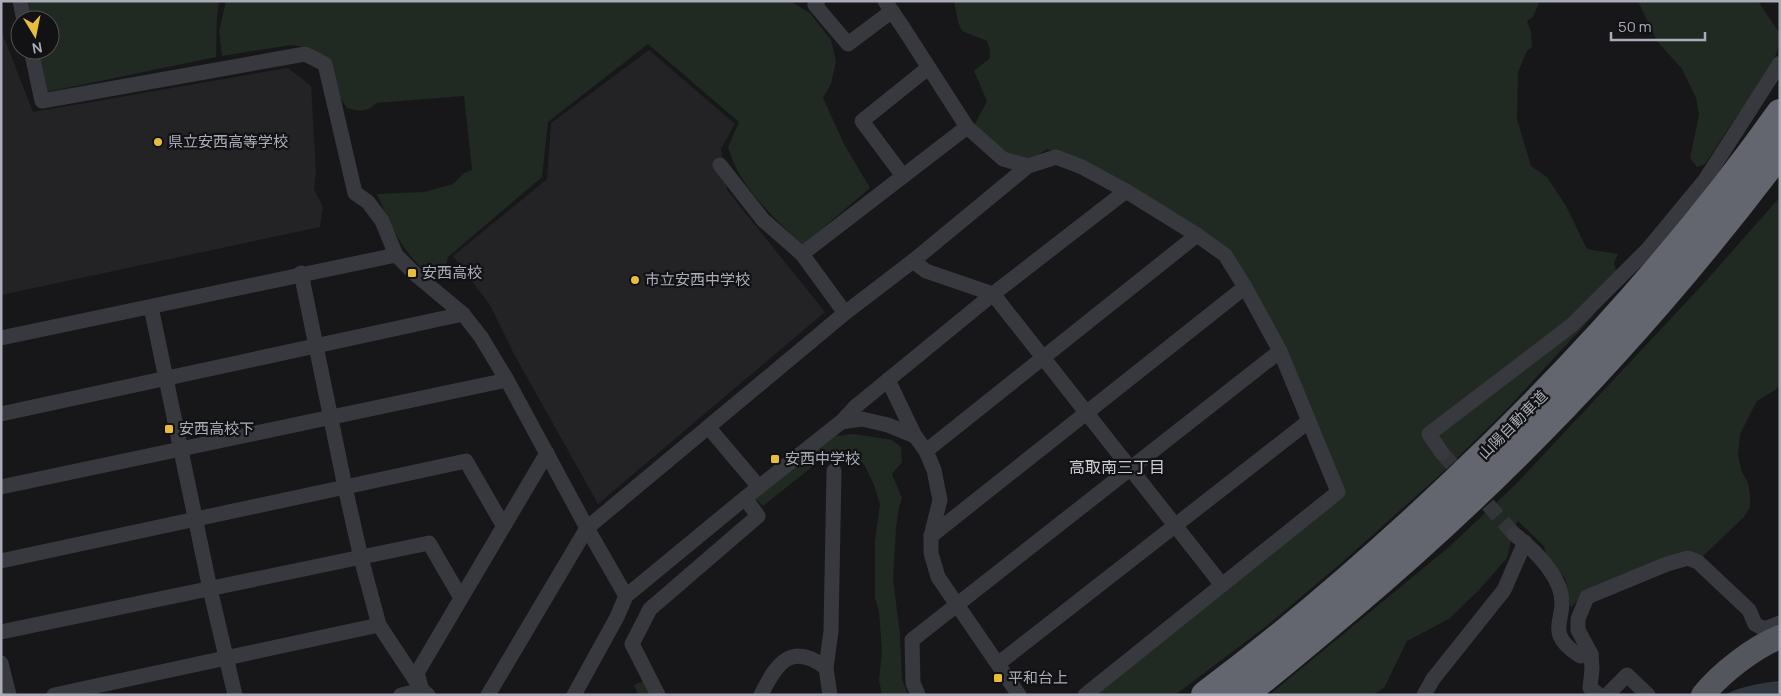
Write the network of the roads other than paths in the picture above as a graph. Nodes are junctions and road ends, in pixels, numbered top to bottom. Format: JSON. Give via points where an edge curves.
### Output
{"nodes":[{"id":1,"x":818,"y":1,"type":"edge"},
{"id":2,"x":889,"y":6,"type":"edge"},
{"id":3,"x":33,"y":60,"type":"edge"},
{"id":4,"x":1780,"y":63,"type":"edge"},
{"id":5,"x":928,"y":68,"type":"junction"},
{"id":6,"x":1780,"y":96,"type":"edge"},
{"id":7,"x":1780,"y":113,"type":"edge"},
{"id":8,"x":967,"y":127,"type":"junction"},
{"id":9,"x":1780,"y":152,"type":"edge"},
{"id":10,"x":720,"y":164,"type":"dead end"},
{"id":11,"x":1028,"y":166,"type":"junction"},
{"id":12,"x":1780,"y":166,"type":"edge"},
{"id":13,"x":903,"y":176,"type":"junction"},
{"id":14,"x":1126,"y":191,"type":"junction"},
{"id":15,"x":1706,"y":229,"type":"junction"},
{"id":16,"x":1197,"y":235,"type":"junction"},
{"id":17,"x":396,"y":254,"type":"junction"},
{"id":18,"x":802,"y":254,"type":"junction"},
{"id":19,"x":913,"y":261,"type":"junction"},
{"id":20,"x":301,"y":273,"type":"junction"},
{"id":21,"x":1245,"y":287,"type":"junction"},
{"id":22,"x":993,"y":294,"type":"junction"},
{"id":23,"x":151,"y":307,"type":"junction"},
{"id":24,"x":846,"y":313,"type":"junction"},
{"id":25,"x":463,"y":314,"type":"junction"},
{"id":26,"x":1,"y":338,"type":"edge"},
{"id":27,"x":317,"y":346,"type":"junction"},
{"id":28,"x":1280,"y":351,"type":"junction"},
{"id":29,"x":1044,"y":357,"type":"junction"},
{"id":30,"x":167,"y":379,"type":"junction"},
{"id":31,"x":507,"y":380,"type":"junction"},
{"id":32,"x":888,"y":380,"type":"junction"},
{"id":33,"x":1087,"y":413,"type":"junction"},
{"id":34,"x":1,"y":414,"type":"edge"},
{"id":35,"x":331,"y":417,"type":"junction"},
{"id":36,"x":1309,"y":421,"type":"junction"},
{"id":37,"x":841,"y":422,"type":"junction"},
{"id":38,"x":709,"y":428,"type":"junction"},
{"id":39,"x":915,"y":436,"type":"junction"},
{"id":40,"x":182,"y":448,"type":"junction"},
{"id":41,"x":926,"y":451,"type":"junction"},
{"id":42,"x":547,"y":453,"type":"junction"},
{"id":43,"x":1442,"y":453,"type":"tunnel mouth"},
{"id":44,"x":1130,"y":468,"type":"junction"},
{"id":45,"x":834,"y":471,"type":"dead end"},
{"id":46,"x":344,"y":487,"type":"junction"},
{"id":47,"x":758,"y":487,"type":"junction"},
{"id":48,"x":1,"y":488,"type":"edge"},
{"id":49,"x":745,"y":498,"type":"junction"},
{"id":50,"x":196,"y":520,"type":"junction"},
{"id":51,"x":1176,"y":524,"type":"junction"},
{"id":52,"x":503,"y":526,"type":"junction"},
{"id":53,"x":586,"y":528,"type":"junction"},
{"id":54,"x":932,"y":536,"type":"junction"},
{"id":55,"x":361,"y":558,"type":"junction"},
{"id":56,"x":1,"y":561,"type":"edge"},
{"id":57,"x":1222,"y":585,"type":"junction"},
{"id":58,"x":210,"y":589,"type":"junction"},
{"id":59,"x":626,"y":596,"type":"junction"},
{"id":60,"x":461,"y":598,"type":"junction"},
{"id":61,"x":958,"y":604,"type":"junction"},
{"id":62,"x":1780,"y":623,"type":"edge"},
{"id":63,"x":379,"y":625,"type":"junction"},
{"id":64,"x":1,"y":632,"type":"edge"},
{"id":65,"x":1780,"y":637,"type":"edge"},
{"id":66,"x":1591,"y":654,"type":"junction"},
{"id":67,"x":226,"y":658,"type":"junction"},
{"id":68,"x":1,"y":663,"type":"edge"},
{"id":69,"x":999,"y":663,"type":"junction"},
{"id":70,"x":826,"y":668,"type":"junction"},
{"id":71,"x":425,"y":693,"type":"edge"},
{"id":72,"x":9,"y":695,"type":"edge"},
{"id":73,"x":54,"y":695,"type":"edge"},
{"id":74,"x":235,"y":695,"type":"edge"},
{"id":75,"x":401,"y":695,"type":"edge"},
{"id":76,"x":488,"y":695,"type":"edge"},
{"id":77,"x":574,"y":695,"type":"edge"},
{"id":78,"x":658,"y":695,"type":"edge"},
{"id":79,"x":761,"y":695,"type":"edge"},
{"id":80,"x":830,"y":695,"type":"edge"},
{"id":81,"x":918,"y":695,"type":"edge"},
{"id":82,"x":1019,"y":695,"type":"edge"},
{"id":83,"x":1085,"y":695,"type":"edge"},
{"id":84,"x":1205,"y":695,"type":"edge"},
{"id":85,"x":1242,"y":695,"type":"edge"},
{"id":86,"x":1424,"y":695,"type":"edge"},
{"id":87,"x":1599,"y":695,"type":"edge"},
{"id":88,"x":1608,"y":695,"type":"edge"},
{"id":89,"x":1648,"y":695,"type":"edge"},
{"id":90,"x":1703,"y":695,"type":"edge"}],
"edges":[{"from":1,"to":2,"type":"street","via":[[815,5],[848,44]]},
{"from":2,"to":5,"type":"street"},
{"from":3,"to":17,"type":"street","via":[[42,101],[305,54],[325,64],[355,193],[368,202],[382,221]]},
{"from":4,"to":43,"type":"street","via":[[1705,180],[1648,249],[1572,324],[1429,434]]},
{"from":5,"to":8,"type":"street"},
{"from":5,"to":13,"type":"street","via":[[862,121]]},
{"from":6,"to":15,"type":"highway"},
{"from":7,"to":15,"type":"highway","name":"山陽自動車道"},
{"from":8,"to":11,"type":"street","via":[[1003,159]]},
{"from":8,"to":13,"type":"street"},
{"from":9,"to":15,"type":"highway","name":"山陽自動車道"},
{"from":10,"to":18,"type":"street","via":[[763,220]]},
{"from":11,"to":14,"type":"street","via":[[1056,157]]},
{"from":11,"to":19,"type":"street"},
{"from":12,"to":15,"type":"highway"},
{"from":13,"to":18,"type":"street"},
{"from":14,"to":16,"type":"street"},
{"from":14,"to":22,"type":"street"},
{"from":15,"to":84,"type":"highway","name":"山陽自動車道","via":[[1616,317],[1516,424],[1390,544],[1258,655]]},
{"from":15,"to":85,"type":"highway","name":"山陽自動車道","via":[[1634,331],[1533,439],[1406,560]]},
{"from":16,"to":21,"type":"street","via":[[1225,255]]},
{"from":16,"to":29,"type":"street"},
{"from":17,"to":20,"type":"street"},
{"from":17,"to":25,"type":"street"},
{"from":18,"to":24,"type":"street"},
{"from":19,"to":22,"type":"street","via":[[926,271]]},
{"from":19,"to":24,"type":"street"},
{"from":20,"to":23,"type":"street"},
{"from":20,"to":27,"type":"street"},
{"from":21,"to":28,"type":"street"},
{"from":21,"to":33,"type":"street"},
{"from":22,"to":29,"type":"street"},
{"from":22,"to":32,"type":"street"},
{"from":23,"to":26,"type":"street"},
{"from":23,"to":30,"type":"street"},
{"from":24,"to":38,"type":"street"},
{"from":25,"to":27,"type":"street"},
{"from":25,"to":31,"type":"street"},
{"from":27,"to":30,"type":"street"},
{"from":27,"to":35,"type":"street"},
{"from":28,"to":36,"type":"street"},
{"from":28,"to":44,"type":"street"},
{"from":29,"to":33,"type":"street"},
{"from":29,"to":41,"type":"street"},
{"from":30,"to":34,"type":"street"},
{"from":30,"to":40,"type":"street"},
{"from":31,"to":35,"type":"street"},
{"from":31,"to":42,"type":"street"},
{"from":32,"to":37,"type":"street"},
{"from":32,"to":39,"type":"street"},
{"from":33,"to":44,"type":"street"},
{"from":33,"to":54,"type":"street"},
{"from":35,"to":40,"type":"street"},
{"from":35,"to":46,"type":"street"},
{"from":36,"to":51,"type":"street"},
{"from":36,"to":57,"type":"street","via":[[1338,492]]},
{"from":37,"to":39,"type":"street","via":[[862,419]]},
{"from":37,"to":47,"type":"street"},
{"from":38,"to":47,"type":"street"},
{"from":38,"to":53,"type":"street"},
{"from":39,"to":41,"type":"street"},
{"from":40,"to":48,"type":"street"},
{"from":40,"to":50,"type":"street"},
{"from":41,"to":54,"type":"street","via":[[940,500]]},
{"from":42,"to":52,"type":"street"},
{"from":42,"to":53,"type":"street"},
{"from":44,"to":51,"type":"street"},
{"from":44,"to":61,"type":"street"},
{"from":45,"to":70,"type":"street","via":[[831,631]]},
{"from":46,"to":50,"type":"street"},
{"from":46,"to":52,"type":"street","via":[[466,461]]},
{"from":46,"to":55,"type":"street"},
{"from":47,"to":49,"type":"street"},
{"from":49,"to":59,"type":"street"},
{"from":49,"to":78,"type":"street","via":[[758,516],[650,609],[632,644]]},
{"from":50,"to":56,"type":"street"},
{"from":50,"to":58,"type":"street"},
{"from":51,"to":57,"type":"street"},
{"from":51,"to":69,"type":"street"},
{"from":52,"to":60,"type":"street"},
{"from":53,"to":59,"type":"street"},
{"from":53,"to":76,"type":"street"},
{"from":54,"to":61,"type":"street","via":[[930,553],[938,576]]},
{"from":55,"to":58,"type":"street"},
{"from":55,"to":60,"type":"street","via":[[429,543]]},
{"from":55,"to":63,"type":"street"},
{"from":57,"to":83,"type":"street"},
{"from":58,"to":64,"type":"street"},
{"from":58,"to":67,"type":"street"},
{"from":59,"to":77,"type":"street"},
{"from":60,"to":71,"type":"street","via":[[417,673]]},
{"from":61,"to":69,"type":"street"},
{"from":61,"to":81,"type":"street","via":[[912,640],[913,683]]},
{"from":62,"to":66,"type":"street","via":[[1764,629],[1755,624],[1749,610],[1715,576],[1688,558],[1587,598],[1578,619],[1578,630]]},
{"from":63,"to":67,"type":"street"},
{"from":63,"to":71,"type":"street"},
{"from":65,"to":90,"type":"main road","via":[[1768,641],[1722,674]]},
{"from":66,"to":86,"type":"street","via":[[1580,656],[1560,639],[1560,589],[1551,570],[1520,538],[1504,590],[1433,679]]},
{"from":66,"to":87,"type":"street","via":[[1590,688]]},
{"from":67,"to":73,"type":"street"},
{"from":67,"to":74,"type":"street"},
{"from":68,"to":72,"type":"street"},
{"from":69,"to":82,"type":"street"},
{"from":70,"to":79,"type":"street","via":[[814,659],[789,658],[774,670]]},
{"from":70,"to":80,"type":"street"},
{"from":71,"to":75,"type":"street"},
{"from":88,"to":89,"type":"street","via":[[1626,675]]}]}
